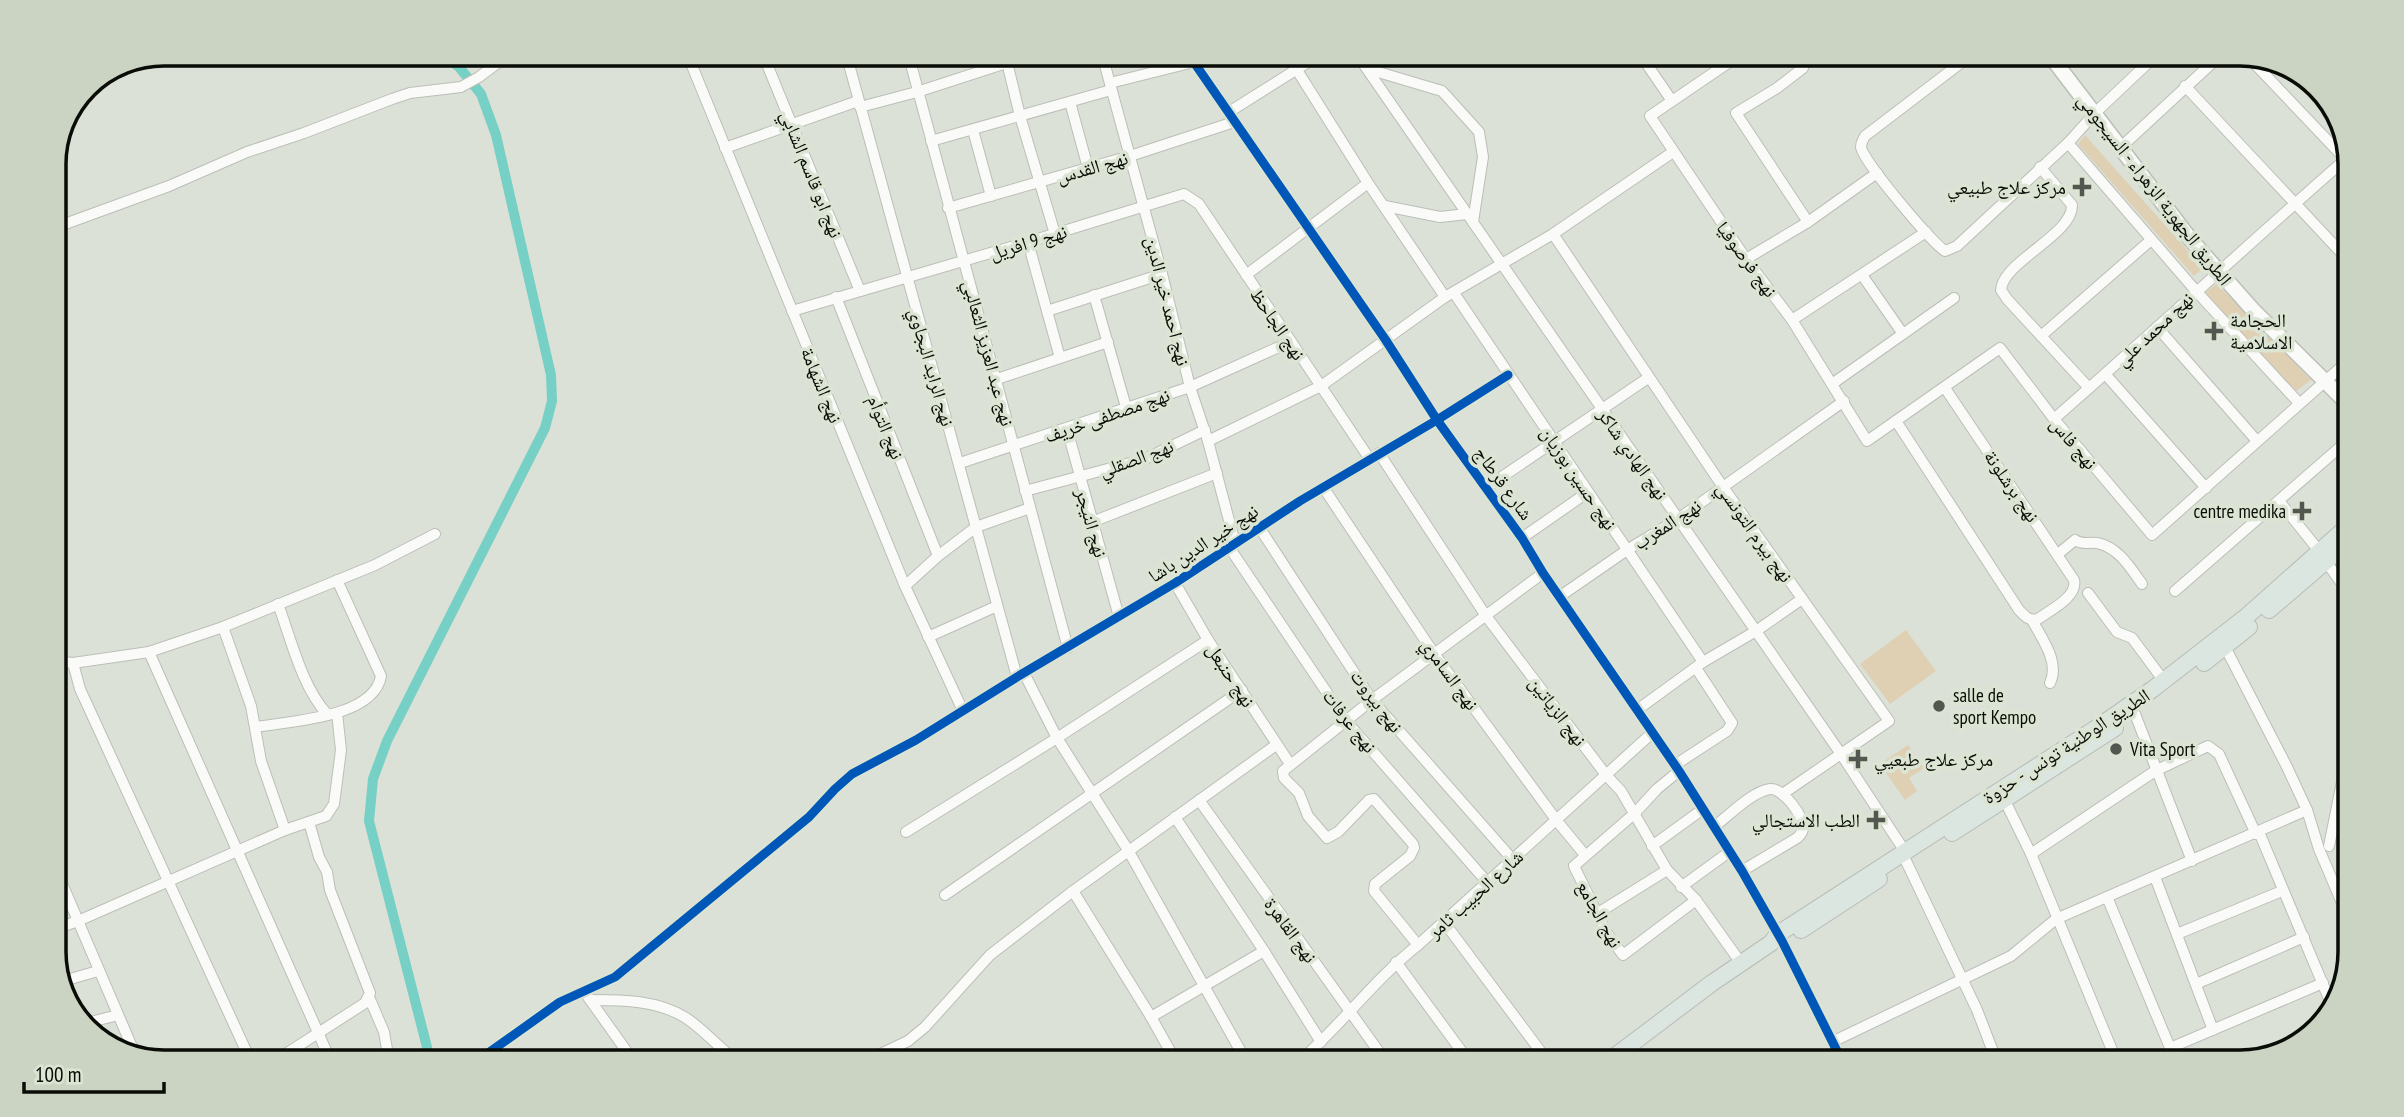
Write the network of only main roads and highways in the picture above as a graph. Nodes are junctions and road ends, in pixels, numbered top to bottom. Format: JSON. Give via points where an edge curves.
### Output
{"nodes":[{"id":1,"x":2058,"y":66,"type":"edge"},
{"id":2,"x":2337,"y":394,"type":"edge"},
{"id":3,"x":2337,"y":539,"type":"edge"},
{"id":4,"x":2337,"y":549,"type":"edge"},
{"id":5,"x":2324,"y":557,"type":"junction"},
{"id":6,"x":2222,"y":642,"type":"junction"},
{"id":7,"x":1905,"y":856,"type":"junction"},
{"id":8,"x":1622,"y":1050,"type":"edge"}],
"edges":[{"from":1,"to":2,"type":"main road","name":"الطريق الجهوية الزهراء - السيجومي","via":[[2219,272]]},
{"from":3,"to":5,"type":"main road","name":"الطريق الوطنية تونس - حزوة"},
{"from":4,"to":5,"type":"main road","name":"الطريق الوطنية تونس - حزوة"},
{"from":5,"to":6,"type":"main road","name":"الطريق الوطنية تونس - حزوة"},
{"from":6,"to":7,"type":"main road","name":"الطريق الوطنية تونس - حزوة"},
{"from":6,"to":7,"type":"main road","name":"الطريق الوطنية تونس - حزوة","via":[[2135,714],[2005,801]]},
{"from":7,"to":8,"type":"main road","name":"الطريق الوطنية تونس - حزوة","via":[[1831,912],[1741,963]]}]}
